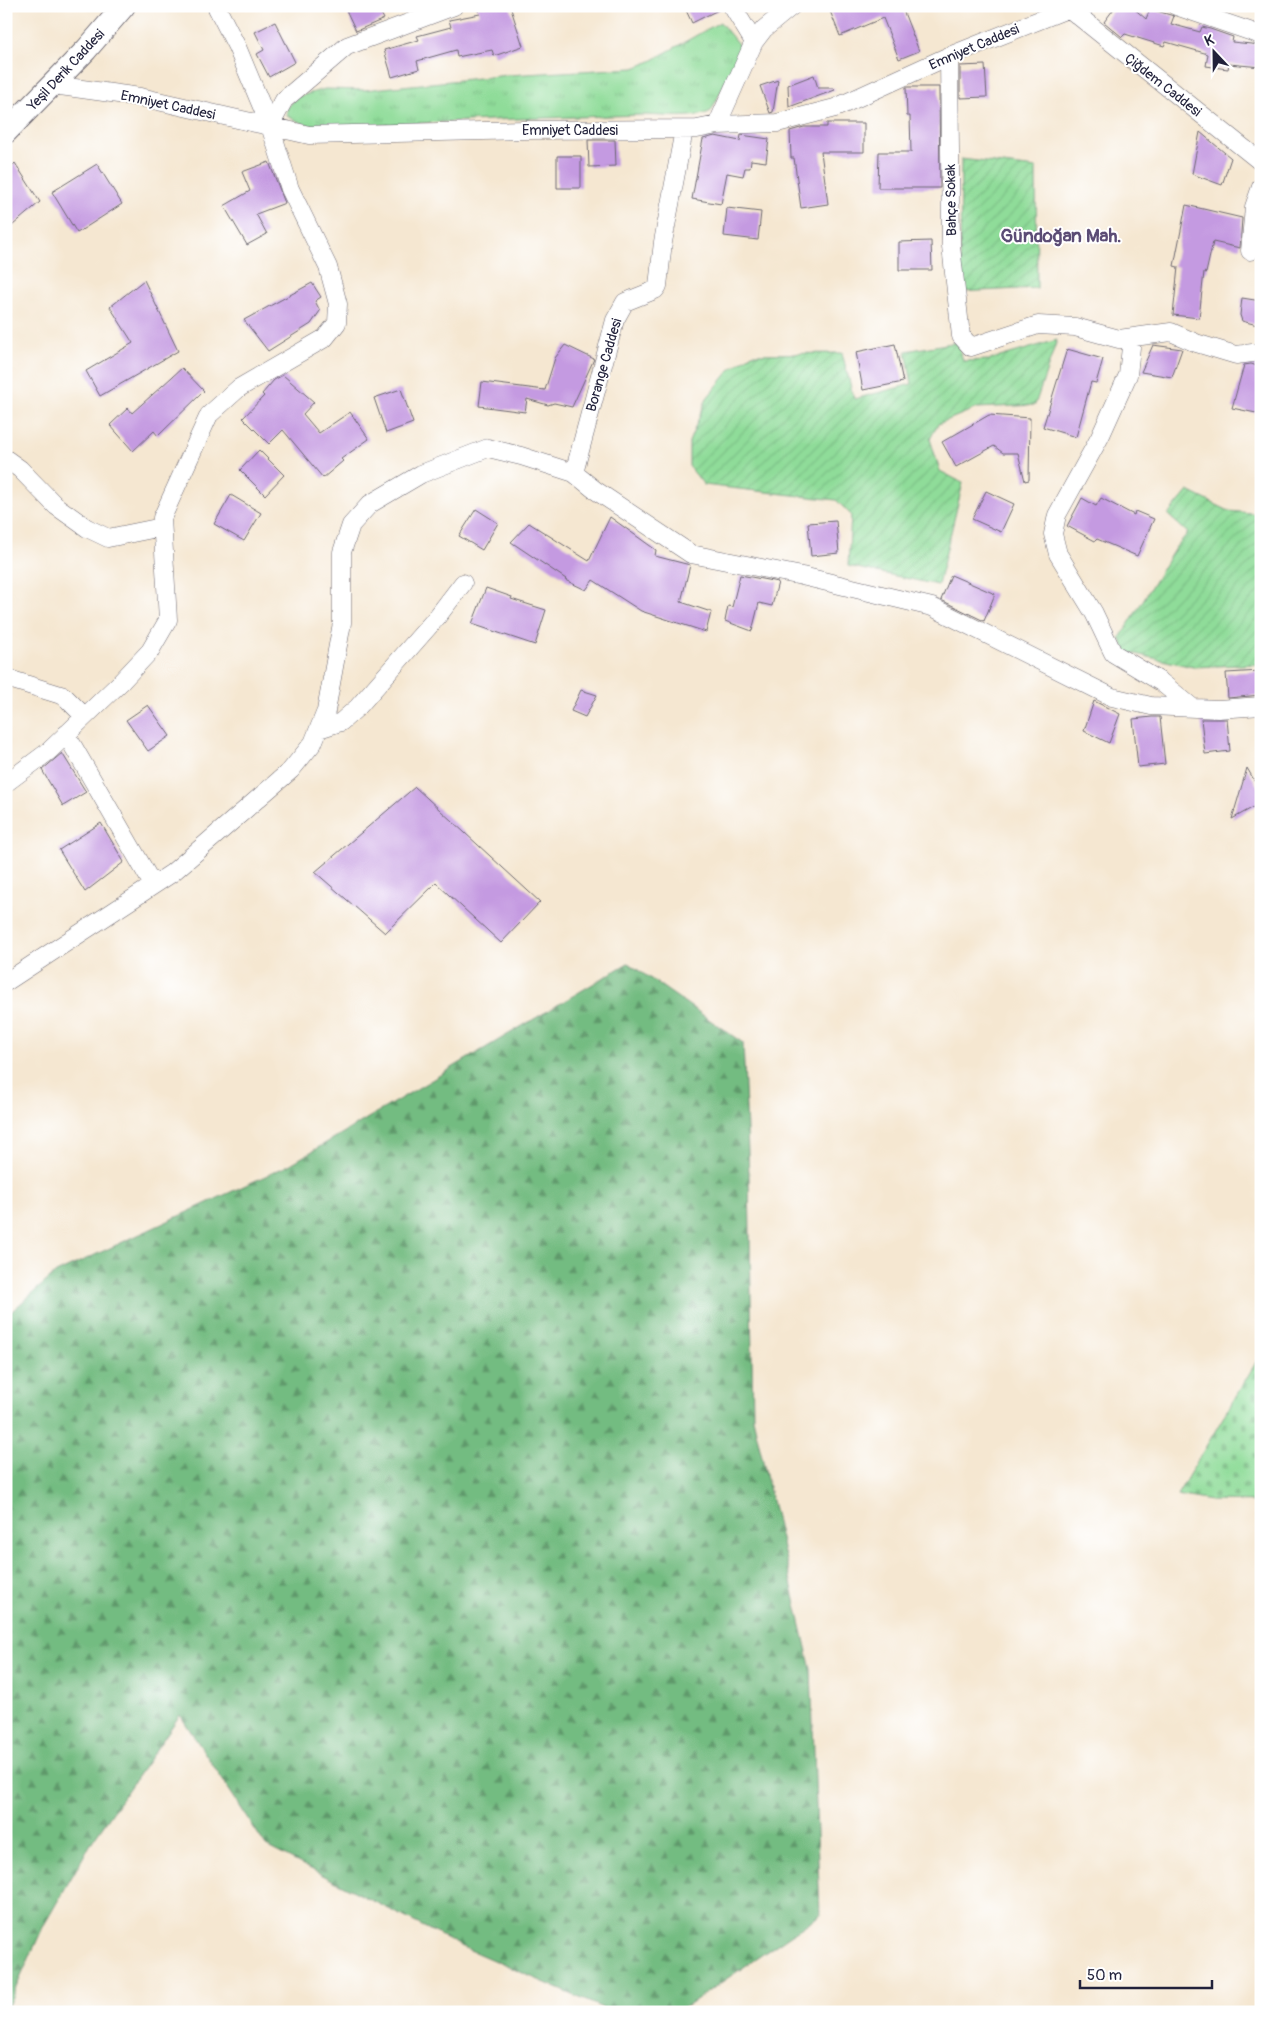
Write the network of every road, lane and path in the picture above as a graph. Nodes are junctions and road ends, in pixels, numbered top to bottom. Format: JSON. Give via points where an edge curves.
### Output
{"nodes":[{"id":1,"x":124,"y":6,"type":"edge"},
{"id":2,"x":216,"y":6,"type":"edge"},
{"id":3,"x":454,"y":6,"type":"edge"},
{"id":4,"x":732,"y":6,"type":"edge"},
{"id":5,"x":792,"y":6,"type":"edge"},
{"id":6,"x":1176,"y":6,"type":"edge"},
{"id":7,"x":1070,"y":7,"type":"edge"},
{"id":8,"x":1261,"y":35,"type":"edge"},
{"id":9,"x":754,"y":42,"type":"junction"},
{"id":10,"x":949,"y":56,"type":"junction"},
{"id":11,"x":53,"y":84,"type":"junction"},
{"id":12,"x":717,"y":125,"type":"junction"},
{"id":13,"x":270,"y":126,"type":"junction"},
{"id":14,"x":684,"y":130,"type":"junction"},
{"id":15,"x":6,"y":132,"type":"edge"},
{"id":16,"x":1261,"y":162,"type":"edge"},
{"id":17,"x":1261,"y":187,"type":"edge"},
{"id":18,"x":1250,"y":251,"type":"dead end"},
{"id":19,"x":1132,"y":338,"type":"junction"},
{"id":20,"x":1261,"y":352,"type":"edge"},
{"id":21,"x":6,"y":459,"type":"edge"},
{"id":22,"x":574,"y":473,"type":"junction"},
{"id":23,"x":162,"y":527,"type":"junction"},
{"id":24,"x":463,"y":583,"type":"dead end"},
{"id":25,"x":6,"y":678,"type":"edge"},
{"id":26,"x":1261,"y":706,"type":"edge"},
{"id":27,"x":1193,"y":708,"type":"junction"},
{"id":28,"x":84,"y":716,"type":"junction"},
{"id":29,"x":319,"y":729,"type":"junction"},
{"id":30,"x":66,"y":734,"type":"junction"},
{"id":31,"x":6,"y":783,"type":"edge"},
{"id":32,"x":153,"y":885,"type":"junction"},
{"id":33,"x":6,"y":982,"type":"edge"}],
"edges":[{"from":1,"to":11,"type":"main road","name":"Yeşil Derik Caddesi"},
{"from":2,"to":13,"type":"street"},
{"from":3,"to":13,"type":"street","via":[[347,46],[284,100]]},
{"from":4,"to":9,"type":"street"},
{"from":5,"to":9,"type":"street","via":[[764,29]]},
{"from":6,"to":8,"type":"street"},
{"from":7,"to":10,"type":"street","name":"Emniyet Caddesi"},
{"from":7,"to":16,"type":"street","name":"Çiğdem Caddesi"},
{"from":9,"to":12,"type":"street"},
{"from":10,"to":12,"type":"street","name":"Emniyet Caddesi","via":[[835,108],[778,123]]},
{"from":10,"to":19,"type":"street","name":"Bahçe Sokak","via":[[952,246],[965,342],[971,347],[1038,325],[1075,327],[1119,339]]},
{"from":11,"to":13,"type":"street","name":"Emniyet Caddesi","via":[[140,98]]},
{"from":11,"to":15,"type":"main road","name":"Yeşil Derik Caddesi"},
{"from":12,"to":14,"type":"street","name":"Emniyet Caddesi"},
{"from":13,"to":14,"type":"street","name":"Emniyet Caddesi","via":[[310,134]]},
{"from":13,"to":23,"type":"street","via":[[290,189],[328,267],[338,304],[337,323],[325,338],[239,388],[209,415],[162,518]]},
{"from":14,"to":22,"type":"street","name":"Borange Caddesi","via":[[658,286],[625,302],[615,320]]},
{"from":17,"to":18,"type":"street","via":[[1254,207]]},
{"from":19,"to":20,"type":"street","via":[[1171,332],[1236,355]]},
{"from":19,"to":27,"type":"street","via":[[1128,375],[1100,437],[1057,515],[1053,534],[1058,554],[1094,612],[1113,653],[1161,682]]},
{"from":21,"to":23,"type":"street","via":[[56,506],[108,538]]},
{"from":22,"to":27,"type":"street","via":[[691,554],[932,607],[1112,697],[1151,706]]},
{"from":22,"to":29,"type":"street","via":[[488,448],[421,474],[370,504],[350,525],[342,552],[342,623],[326,711]]},
{"from":23,"to":28,"type":"street","via":[[168,620],[150,651]]},
{"from":24,"to":29,"type":"street","via":[[358,707],[341,722]]},
{"from":25,"to":28,"type":"street","via":[[64,696]]},
{"from":26,"to":27,"type":"street"},
{"from":28,"to":30,"type":"street"},
{"from":29,"to":32,"type":"street","via":[[313,743],[291,770]]},
{"from":30,"to":31,"type":"street"},
{"from":30,"to":32,"type":"street"},
{"from":32,"to":33,"type":"street"}]}
